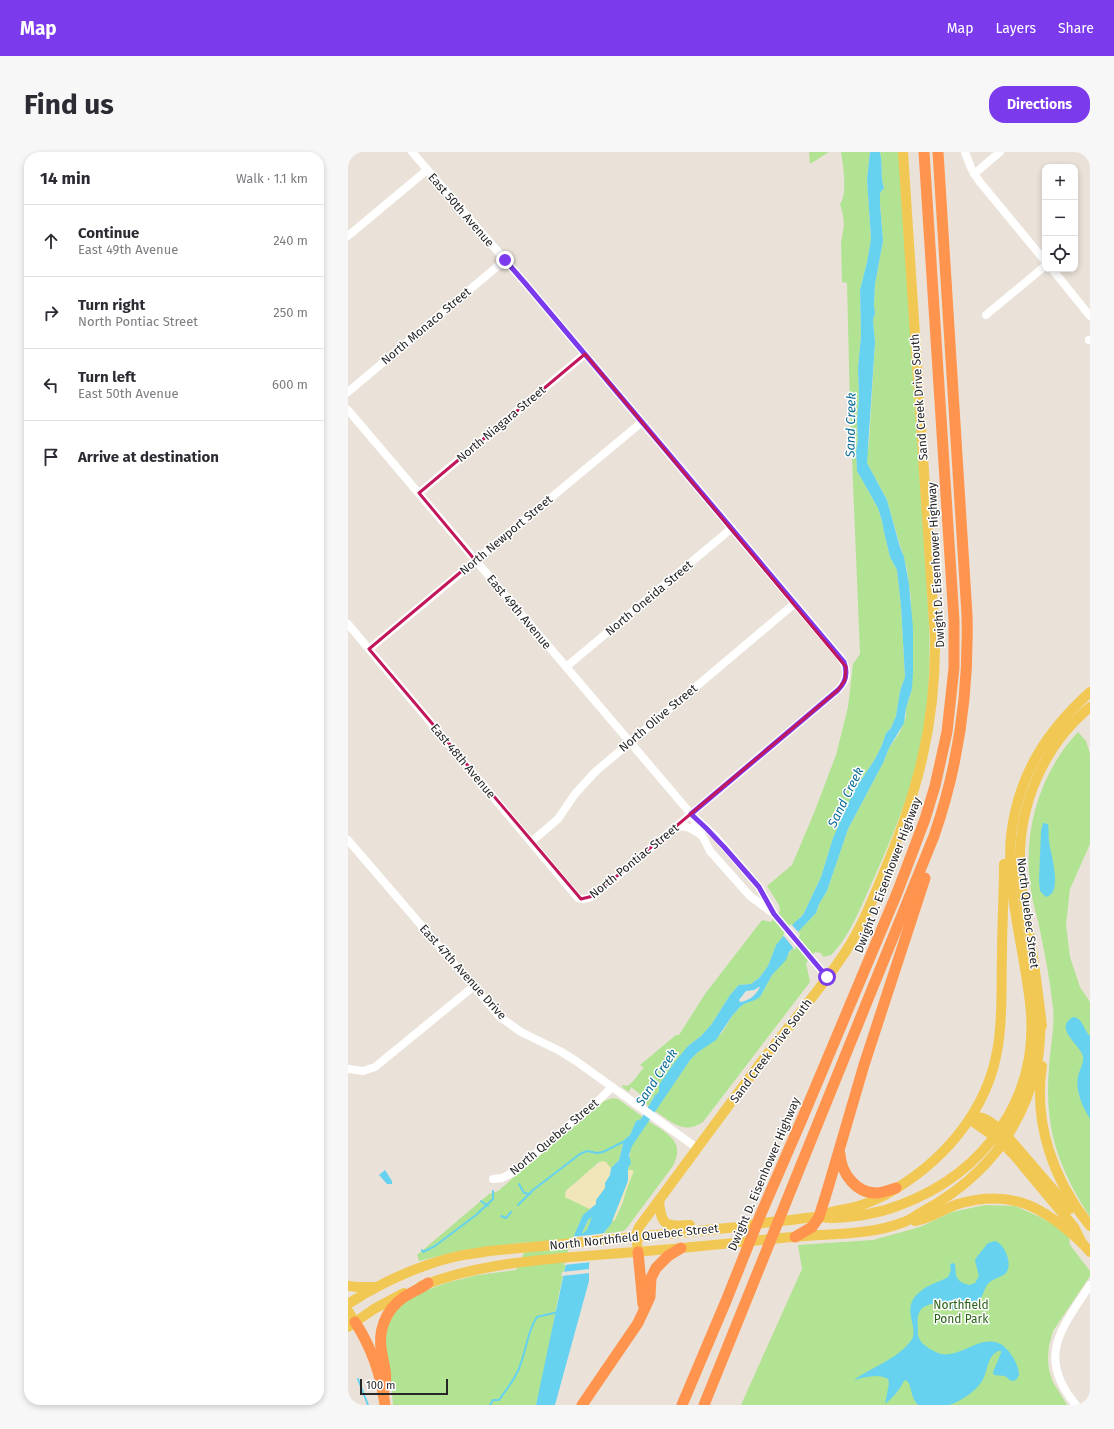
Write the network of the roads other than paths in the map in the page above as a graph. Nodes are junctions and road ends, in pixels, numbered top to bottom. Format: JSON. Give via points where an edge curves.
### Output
{"nodes":[{"id":1,"x":412,"y":152,"type":"edge"},
{"id":2,"x":903,"y":152,"type":"edge"},
{"id":3,"x":924,"y":152,"type":"edge"},
{"id":4,"x":938,"y":152,"type":"edge"},
{"id":5,"x":965,"y":152,"type":"edge"},
{"id":6,"x":1000,"y":152,"type":"edge"},
{"id":7,"x":427,"y":170,"type":"junction"},
{"id":8,"x":974,"y":174,"type":"junction"},
{"id":9,"x":348,"y":236,"type":"edge"},
{"id":10,"x":1042,"y":257,"type":"edge"},
{"id":11,"x":505,"y":260,"type":"junction"},
{"id":12,"x":1042,"y":268,"type":"edge"},
{"id":13,"x":1054,"y":272,"type":"edge"},
{"id":14,"x":986,"y":315,"type":"dead end"},
{"id":15,"x":1090,"y":316,"type":"edge"},
{"id":16,"x":585,"y":354,"type":"junction"},
{"id":17,"x":348,"y":392,"type":"edge"},
{"id":18,"x":348,"y":410,"type":"edge"},
{"id":19,"x":642,"y":422,"type":"junction"},
{"id":20,"x":419,"y":493,"type":"junction"},
{"id":21,"x":732,"y":528,"type":"junction"},
{"id":22,"x":475,"y":560,"type":"junction"},
{"id":23,"x":794,"y":604,"type":"junction"},
{"id":24,"x":348,"y":624,"type":"edge"},
{"id":25,"x":369,"y":649,"type":"junction"},
{"id":26,"x":566,"y":667,"type":"junction"},
{"id":27,"x":846,"y":674,"type":"joint"},
{"id":28,"x":1090,"y":692,"type":"edge"},
{"id":29,"x":1090,"y":707,"type":"edge"},
{"id":30,"x":629,"y":742,"type":"junction"},
{"id":31,"x":1024,"y":781,"type":"junction"},
{"id":32,"x":691,"y":814,"type":"junction"},
{"id":33,"x":941,"y":816,"type":"junction"},
{"id":34,"x":675,"y":828,"type":"junction"},
{"id":35,"x":701,"y":836,"type":"junction"},
{"id":36,"x":348,"y":840,"type":"edge"},
{"id":37,"x":531,"y":842,"type":"junction"},
{"id":38,"x":578,"y":898,"type":"joint"},
{"id":39,"x":774,"y":914,"type":"junction"},
{"id":40,"x":827,"y":977,"type":"junction"},
{"id":41,"x":474,"y":986,"type":"junction"},
{"id":42,"x":1041,"y":1020,"type":"junction"},
{"id":43,"x":348,"y":1069,"type":"edge"},
{"id":44,"x":612,"y":1086,"type":"junction"},
{"id":45,"x":972,"y":1117,"type":"junction"},
{"id":46,"x":697,"y":1148,"type":"junction"},
{"id":47,"x":840,"y":1149,"type":"junction"},
{"id":48,"x":1016,"y":1151,"type":"junction"},
{"id":49,"x":492,"y":1179,"type":"dead end"},
{"id":50,"x":896,"y":1188,"type":"junction"},
{"id":51,"x":659,"y":1200,"type":"junction"},
{"id":52,"x":819,"y":1217,"type":"junction"},
{"id":53,"x":905,"y":1222,"type":"junction"},
{"id":54,"x":739,"y":1224,"type":"junction"},
{"id":55,"x":1090,"y":1226,"type":"edge"},
{"id":56,"x":1090,"y":1232,"type":"edge"},
{"id":57,"x":636,"y":1237,"type":"junction"},
{"id":58,"x":795,"y":1237,"type":"junction"},
{"id":59,"x":1082,"y":1243,"type":"junction"},
{"id":60,"x":681,"y":1248,"type":"junction"},
{"id":61,"x":638,"y":1252,"type":"junction"},
{"id":62,"x":1090,"y":1252,"type":"edge"},
{"id":63,"x":428,"y":1283,"type":"junction"},
{"id":64,"x":1090,"y":1285,"type":"edge"},
{"id":65,"x":348,"y":1286,"type":"edge"},
{"id":66,"x":376,"y":1286,"type":"junction"},
{"id":67,"x":348,"y":1304,"type":"edge"},
{"id":68,"x":348,"y":1311,"type":"edge"},
{"id":69,"x":643,"y":1313,"type":"junction"},
{"id":70,"x":351,"y":1324,"type":"edge"},
{"id":71,"x":384,"y":1399,"type":"edge"},
{"id":72,"x":1090,"y":1402,"type":"edge"},
{"id":73,"x":582,"y":1405,"type":"edge"},
{"id":74,"x":682,"y":1405,"type":"edge"},
{"id":75,"x":704,"y":1405,"type":"edge"},
{"id":76,"x":1076,"y":1405,"type":"edge"},
{"id":77,"x":1086,"y":1405,"type":"edge"}],
"edges":[{"from":1,"to":7,"type":"street","name":"East 50th Avenue"},
{"from":2,"to":40,"type":"main road","name":"Sand Creek Drive South","via":[[934,623],[932,697],[923,757],[902,828],[863,920],[846,951]]},
{"from":3,"to":74,"type":"highway","name":"Dwight D. Eisenhower Highway","via":[[954,628],[952,686],[944,749],[925,819],[897,892]]},
{"from":4,"to":33,"type":"highway","via":[[968,645],[960,736]]},
{"from":5,"to":8,"type":"street"},
{"from":6,"to":8,"type":"street"},
{"from":7,"to":9,"type":"street"},
{"from":7,"to":11,"type":"street","name":"East 50th Avenue"},
{"from":8,"to":10,"type":"street"},
{"from":11,"to":16,"type":"street","name":"East 50th Avenue"},
{"from":11,"to":17,"type":"street","name":"North Monaco Street"},
{"from":12,"to":14,"type":"street"},
{"from":13,"to":15,"type":"street"},
{"from":16,"to":19,"type":"street","name":"East 50th Avenue"},
{"from":16,"to":20,"type":"street","name":"North Niagara Street"},
{"from":18,"to":20,"type":"street","name":"East 49th Avenue"},
{"from":19,"to":21,"type":"street","name":"East 50th Avenue"},
{"from":19,"to":22,"type":"street","name":"North Newport Street"},
{"from":20,"to":22,"type":"street","name":"East 49th Avenue"},
{"from":21,"to":23,"type":"street","name":"East 50th Avenue"},
{"from":21,"to":26,"type":"street","name":"North Oneida Street"},
{"from":22,"to":25,"type":"street","name":"North Newport Street"},
{"from":22,"to":26,"type":"street","name":"East 49th Avenue"},
{"from":23,"to":27,"type":"street","name":"East 50th Avenue","via":[[840,657],[846,667]]},
{"from":23,"to":30,"type":"street","name":"North Olive Street"},
{"from":24,"to":25,"type":"street","name":"East 48th Avenue"},
{"from":25,"to":37,"type":"street","name":"East 48th Avenue"},
{"from":26,"to":30,"type":"street","name":"East 49th Avenue"},
{"from":27,"to":32,"type":"street","name":"North Pontiac Street","via":[[843,685],[838,690]]},
{"from":28,"to":31,"type":"main road","via":[[1050,734]]},
{"from":29,"to":42,"type":"main road","name":"North Quebec Street","via":[[1068,729],[1045,761],[1031,791],[1023,826],[1021,878]]},
{"from":30,"to":32,"type":"street","name":"East 49th Avenue"},
{"from":30,"to":37,"type":"street","name":"North Olive Street","via":[[588,778],[558,819]]},
{"from":31,"to":45,"type":"main road","via":[[1014,793],[1005,838],[1002,999],[998,1046],[988,1084]]},
{"from":31,"to":52,"type":"main road","name":"North Northfield Quebec Street","via":[[1013,823],[1010,861],[1032,1027],[1026,1070],[1013,1106],[1001,1129],[984,1151],[958,1175],[936,1189],[889,1209],[868,1214]]},
{"from":32,"to":34,"type":"street","name":"North Pontiac Street"},
{"from":32,"to":35,"type":"street","name":"East 49th Avenue"},
{"from":32,"to":39,"type":"street","name":"East 49th Avenue","via":[[759,887]]},
{"from":33,"to":47,"type":"highway","via":[[936,845],[864,1065]]},
{"from":33,"to":75,"type":"highway","via":[[904,914]]},
{"from":34,"to":35,"type":"street","via":[[688,827]]},
{"from":34,"to":38,"type":"street","name":"North Pontiac Street","via":[[593,896],[586,900]]},
{"from":35,"to":39,"type":"street","name":"East 49th Avenue","via":[[710,851],[750,896]]},
{"from":36,"to":41,"type":"street","name":"East 47th Avenue Drive"},
{"from":37,"to":38,"type":"street","name":"East 48th Avenue"},
{"from":39,"to":40,"type":"street","name":"East 49th Avenue"},
{"from":40,"to":46,"type":"main road","name":"Sand Creek Drive South"},
{"from":41,"to":43,"type":"street","via":[[375,1067],[363,1071]]},
{"from":41,"to":44,"type":"street","name":"East 47th Avenue Drive","via":[[494,1010],[514,1028],[564,1053]]},
{"from":42,"to":53,"type":"main road","name":"North Northfield Quebec Street","via":[[1032,1083],[1021,1111],[1003,1143],[959,1190]]},
{"from":42,"to":55,"type":"main road","via":[[1045,1041],[1040,1075],[1040,1100],[1047,1145],[1055,1169],[1067,1192]]},
{"from":44,"to":46,"type":"street","name":"East 47th Avenue Drive"},
{"from":44,"to":49,"type":"street","name":"North Quebec Street","via":[[514,1172]]},
{"from":45,"to":48,"type":"main road","via":[[975,1123],[987,1125],[997,1138]]},
{"from":45,"to":50,"type":"main road","via":[[937,1157]]},
{"from":46,"to":51,"type":"main road","name":"Sand Creek Drive South"},
{"from":47,"to":50,"type":"highway","via":[[845,1173],[857,1186],[873,1192]]},
{"from":47,"to":52,"type":"highway"},
{"from":48,"to":56,"type":"main road"},
{"from":48,"to":59,"type":"main road","via":[[1074,1228]]},
{"from":50,"to":52,"type":"main road","via":[[867,1203]]},
{"from":51,"to":54,"type":"main road","via":[[662,1218],[671,1226]]},
{"from":51,"to":57,"type":"main road","name":"Sand Creek Drive South","via":[[639,1227]]},
{"from":52,"to":54,"type":"main road","name":"North Northfield Quebec Street"},
{"from":52,"to":58,"type":"highway","via":[[808,1230]]},
{"from":53,"to":58,"type":"main road","name":"North Northfield Quebec Street","via":[[863,1232]]},
{"from":53,"to":59,"type":"main road","via":[[922,1220],[969,1201],[992,1198],[1014,1200],[1036,1208],[1060,1223]]},
{"from":54,"to":57,"type":"main road","name":"North Northfield Quebec Street"},
{"from":57,"to":61,"type":"main road"},
{"from":57,"to":66,"type":"main road","name":"North Northfield Quebec Street","via":[[458,1256],[429,1264]]},
{"from":58,"to":60,"type":"main road","name":"North Northfield Quebec Street"},
{"from":59,"to":62,"type":"main road"},
{"from":60,"to":61,"type":"main road","name":"North Northfield Quebec Street"},
{"from":60,"to":69,"type":"highway","via":[[656,1268],[651,1278],[650,1297]]},
{"from":61,"to":63,"type":"main road","name":"North Northfield Quebec Street","via":[[520,1263],[466,1272]]},
{"from":61,"to":69,"type":"highway"},
{"from":63,"to":70,"type":"main road","name":"North Northfield Quebec Street","via":[[391,1300]]},
{"from":63,"to":71,"type":"highway","via":[[397,1302],[383,1323],[380,1344],[387,1381]]},
{"from":64,"to":76,"type":"street","via":[[1061,1330],[1054,1353],[1060,1382]]},
{"from":65,"to":66,"type":"main road"},
{"from":66,"to":67,"type":"main road","name":"North Northfield Quebec Street"},
{"from":68,"to":70,"type":"main road"},
{"from":69,"to":73,"type":"highway"},
{"from":70,"to":71,"type":"highway","via":[[371,1349]]},
{"from":72,"to":77,"type":"street"}]}
